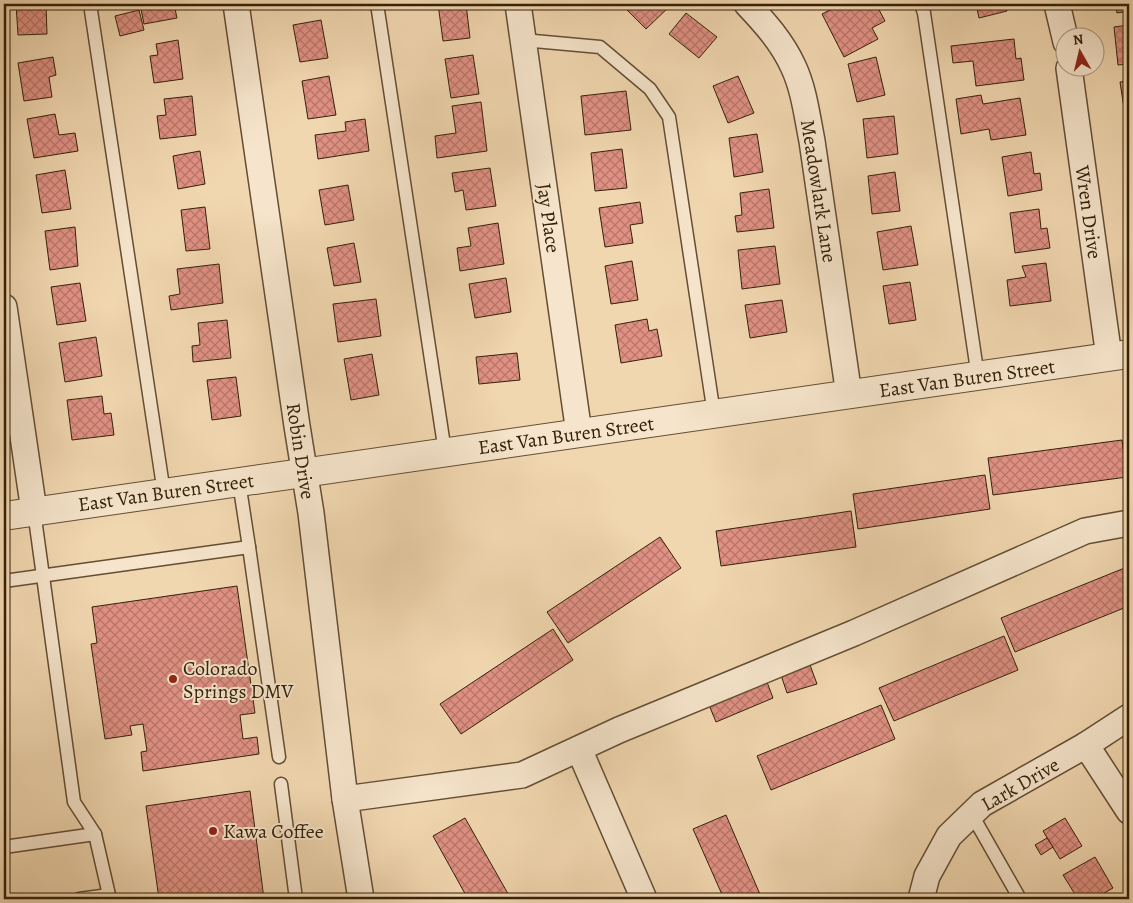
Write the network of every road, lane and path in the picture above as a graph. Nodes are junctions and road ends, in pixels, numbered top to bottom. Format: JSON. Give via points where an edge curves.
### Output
{"nodes":[{"id":1,"x":90,"y":4,"type":"edge"},
{"id":2,"x":236,"y":4,"type":"edge"},
{"id":3,"x":377,"y":4,"type":"edge"},
{"id":4,"x":518,"y":4,"type":"edge"},
{"id":5,"x":747,"y":4,"type":"edge"},
{"id":6,"x":921,"y":4,"type":"edge"},
{"id":7,"x":1057,"y":4,"type":"edge"},
{"id":8,"x":1063,"y":28,"type":"edge"},
{"id":9,"x":523,"y":40,"type":"junction"},
{"id":10,"x":1071,"y":78,"type":"edge"},
{"id":11,"x":4,"y":308,"type":"edge"},
{"id":12,"x":1119,"y":355,"type":"edge"},
{"id":13,"x":978,"y":377,"type":"junction"},
{"id":14,"x":849,"y":395,"type":"junction"},
{"id":15,"x":714,"y":414,"type":"junction"},
{"id":16,"x":579,"y":433,"type":"junction"},
{"id":17,"x":444,"y":452,"type":"junction"},
{"id":18,"x":305,"y":472,"type":"junction"},
{"id":19,"x":239,"y":482,"type":"junction"},
{"id":20,"x":164,"y":493,"type":"junction"},
{"id":21,"x":34,"y":511,"type":"junction"},
{"id":22,"x":4,"y":516,"type":"edge"},
{"id":23,"x":1129,"y":523,"type":"edge"},
{"id":24,"x":250,"y":546,"type":"junction"},
{"id":25,"x":42,"y":575,"type":"junction"},
{"id":26,"x":4,"y":581,"type":"edge"},
{"id":27,"x":1129,"y":717,"type":"edge"},
{"id":28,"x":1086,"y":745,"type":"junction"},
{"id":29,"x":579,"y":749,"type":"junction"},
{"id":30,"x":279,"y":757,"type":"dead end"},
{"id":31,"x":282,"y":784,"type":"dead end"},
{"id":32,"x":345,"y":800,"type":"junction"},
{"id":33,"x":1129,"y":811,"type":"edge"},
{"id":34,"x":971,"y":813,"type":"junction"},
{"id":35,"x":95,"y":834,"type":"junction"},
{"id":36,"x":4,"y":848,"type":"edge"},
{"id":37,"x":110,"y":897,"type":"edge"},
{"id":38,"x":79,"y":899,"type":"edge"},
{"id":39,"x":296,"y":899,"type":"edge"},
{"id":40,"x":361,"y":899,"type":"edge"},
{"id":41,"x":644,"y":899,"type":"edge"},
{"id":42,"x":921,"y":899,"type":"edge"},
{"id":43,"x":1020,"y":899,"type":"edge"}],
"edges":[{"from":1,"to":20,"type":"lane"},
{"from":2,"to":18,"type":"street","name":"Robin Drive"},
{"from":3,"to":17,"type":"lane"},
{"from":4,"to":9,"type":"street","name":"Jay Place"},
{"from":5,"to":14,"type":"street","name":"Meadowlark Lane","via":[[772,32],[793,67],[805,104]]},
{"from":6,"to":13,"type":"lane"},
{"from":7,"to":8,"type":"street"},
{"from":9,"to":15,"type":"lane","via":[[600,47],[650,89],[669,117]]},
{"from":9,"to":16,"type":"street","name":"Jay Place"},
{"from":10,"to":12,"type":"street","name":"Wren Drive"},
{"from":11,"to":21,"type":"street"},
{"from":12,"to":13,"type":"street","name":"East Van Buren Street"},
{"from":13,"to":14,"type":"street","name":"East Van Buren Street"},
{"from":14,"to":15,"type":"street","name":"East Van Buren Street"},
{"from":15,"to":16,"type":"street","name":"East Van Buren Street"},
{"from":16,"to":17,"type":"street","name":"East Van Buren Street"},
{"from":17,"to":18,"type":"street","name":"East Van Buren Street"},
{"from":18,"to":19,"type":"street","name":"East Van Buren Street"},
{"from":18,"to":32,"type":"street","name":"Robin Drive"},
{"from":19,"to":20,"type":"street","name":"East Van Buren Street"},
{"from":19,"to":24,"type":"lane"},
{"from":20,"to":21,"type":"street","name":"East Van Buren Street"},
{"from":21,"to":22,"type":"street","name":"East Van Buren Street"},
{"from":21,"to":25,"type":"lane"},
{"from":23,"to":29,"type":"street","via":[[1085,531]]},
{"from":24,"to":25,"type":"lane"},
{"from":24,"to":30,"type":"lane"},
{"from":25,"to":26,"type":"lane"},
{"from":25,"to":35,"type":"lane","via":[[74,802]]},
{"from":27,"to":28,"type":"street","name":"Lark Drive"},
{"from":28,"to":33,"type":"street"},
{"from":28,"to":34,"type":"street","name":"Lark Drive"},
{"from":29,"to":32,"type":"street","via":[[522,775]]},
{"from":29,"to":41,"type":"street"},
{"from":31,"to":39,"type":"lane"},
{"from":32,"to":40,"type":"street","name":"Robin Drive"},
{"from":34,"to":42,"type":"street","name":"Lark Drive","via":[[949,836],[927,876]]},
{"from":34,"to":43,"type":"lane"},
{"from":35,"to":36,"type":"lane"},
{"from":35,"to":37,"type":"lane"},
{"from":37,"to":38,"type":"lane"}]}
